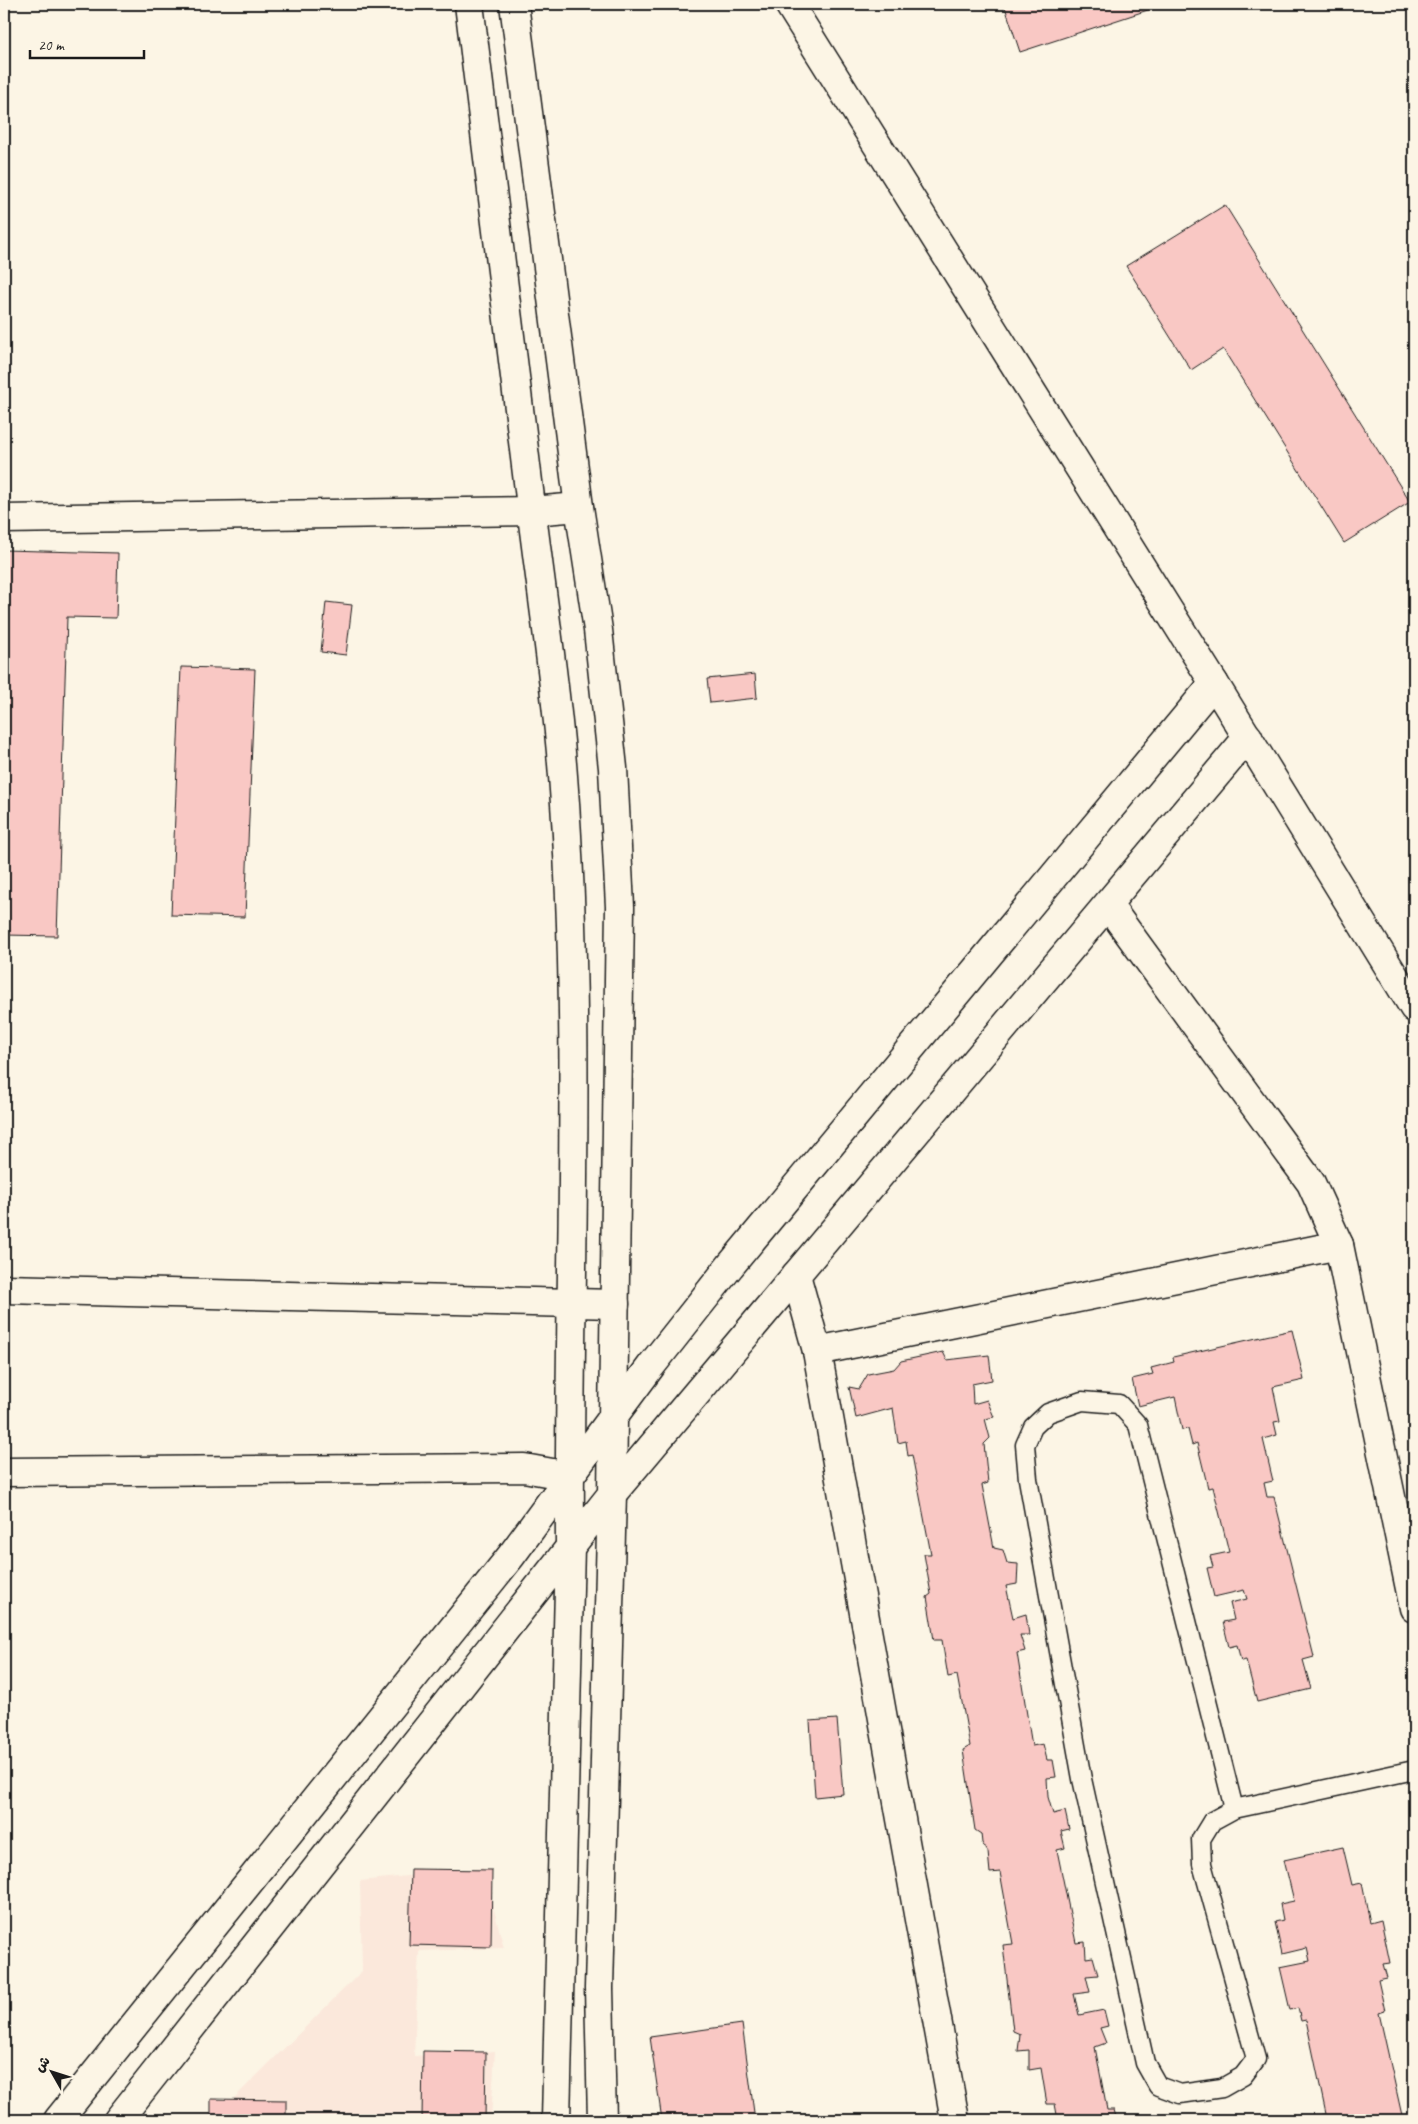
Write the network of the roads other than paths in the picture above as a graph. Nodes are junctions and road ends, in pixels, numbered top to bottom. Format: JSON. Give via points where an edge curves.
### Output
{"nodes":[{"id":1,"x":469,"y":4,"type":"edge"},
{"id":2,"x":514,"y":4,"type":"edge"},
{"id":3,"x":789,"y":4,"type":"edge"},
{"id":4,"x":579,"y":508,"type":"junction"},
{"id":5,"x":532,"y":511,"type":"junction"},
{"id":6,"x":4,"y":519,"type":"edge"},
{"id":7,"x":1214,"y":683,"type":"junction"},
{"id":8,"x":1248,"y":737,"type":"junction"},
{"id":9,"x":1108,"y":905,"type":"junction"},
{"id":10,"x":1414,"y":1008,"type":"edge"},
{"id":11,"x":1339,"y":1245,"type":"junction"},
{"id":12,"x":796,"y":1275,"type":"junction"},
{"id":13,"x":4,"y":1289,"type":"edge"},
{"id":14,"x":570,"y":1303,"type":"junction"},
{"id":15,"x":615,"y":1304,"type":"junction"},
{"id":16,"x":817,"y":1351,"type":"junction"},
{"id":17,"x":613,"y":1417,"type":"junction"},
{"id":18,"x":4,"y":1472,"type":"edge"},
{"id":19,"x":569,"y":1476,"type":"junction"},
{"id":20,"x":612,"y":1494,"type":"junction"},
{"id":21,"x":570,"y":1547,"type":"junction"},
{"id":22,"x":1414,"y":1608,"type":"edge"},
{"id":23,"x":1414,"y":1770,"type":"edge"},
{"id":24,"x":1234,"y":1809,"type":"junction"},
{"id":25,"x":58,"y":2120,"type":"edge"},
{"id":26,"x":118,"y":2120,"type":"edge"},
{"id":27,"x":556,"y":2120,"type":"edge"},
{"id":28,"x":602,"y":2120,"type":"edge"},
{"id":29,"x":955,"y":2120,"type":"edge"}],
"edges":[{"from":1,"to":5,"type":"street"},
{"from":2,"to":4,"type":"street"},
{"from":3,"to":7,"type":"street"},
{"from":4,"to":5,"type":"street"},
{"from":4,"to":15,"type":"street","via":[[598,630],[613,768],[620,906]]},
{"from":5,"to":6,"type":"street"},
{"from":5,"to":14,"type":"street","via":[[552,658],[571,916]]},
{"from":7,"to":8,"type":"street"},
{"from":7,"to":17,"type":"street","via":[[730,1266]]},
{"from":8,"to":9,"type":"street"},
{"from":8,"to":10,"type":"street"},
{"from":9,"to":11,"type":"street","via":[[1311,1183]]},
{"from":9,"to":12,"type":"street"},
{"from":11,"to":16,"type":"street"},
{"from":11,"to":22,"type":"street"},
{"from":12,"to":16,"type":"street"},
{"from":12,"to":20,"type":"street"},
{"from":13,"to":14,"type":"street"},
{"from":14,"to":15,"type":"street"},
{"from":14,"to":19,"type":"street"},
{"from":15,"to":17,"type":"street"},
{"from":16,"to":29,"type":"street"},
{"from":17,"to":19,"type":"street"},
{"from":17,"to":20,"type":"street"},
{"from":18,"to":19,"type":"street","via":[[524,1468]]},
{"from":19,"to":21,"type":"street"},
{"from":19,"to":25,"type":"street","via":[[511,1556]]},
{"from":20,"to":21,"type":"street"},
{"from":20,"to":28,"type":"street","via":[[599,1988]]},
{"from":21,"to":26,"type":"street"},
{"from":21,"to":27,"type":"street"},
{"from":23,"to":24,"type":"lane"},
{"from":24,"to":24,"type":"lane","via":[[1138,1425],[1119,1404],[1082,1401],[1048,1412],[1033,1427],[1025,1445],[1028,1479],[1082,1779],[1145,2063],[1158,2086],[1180,2094],[1222,2088],[1244,2076],[1256,2058],[1202,1864],[1201,1839],[1212,1821]]}]}
